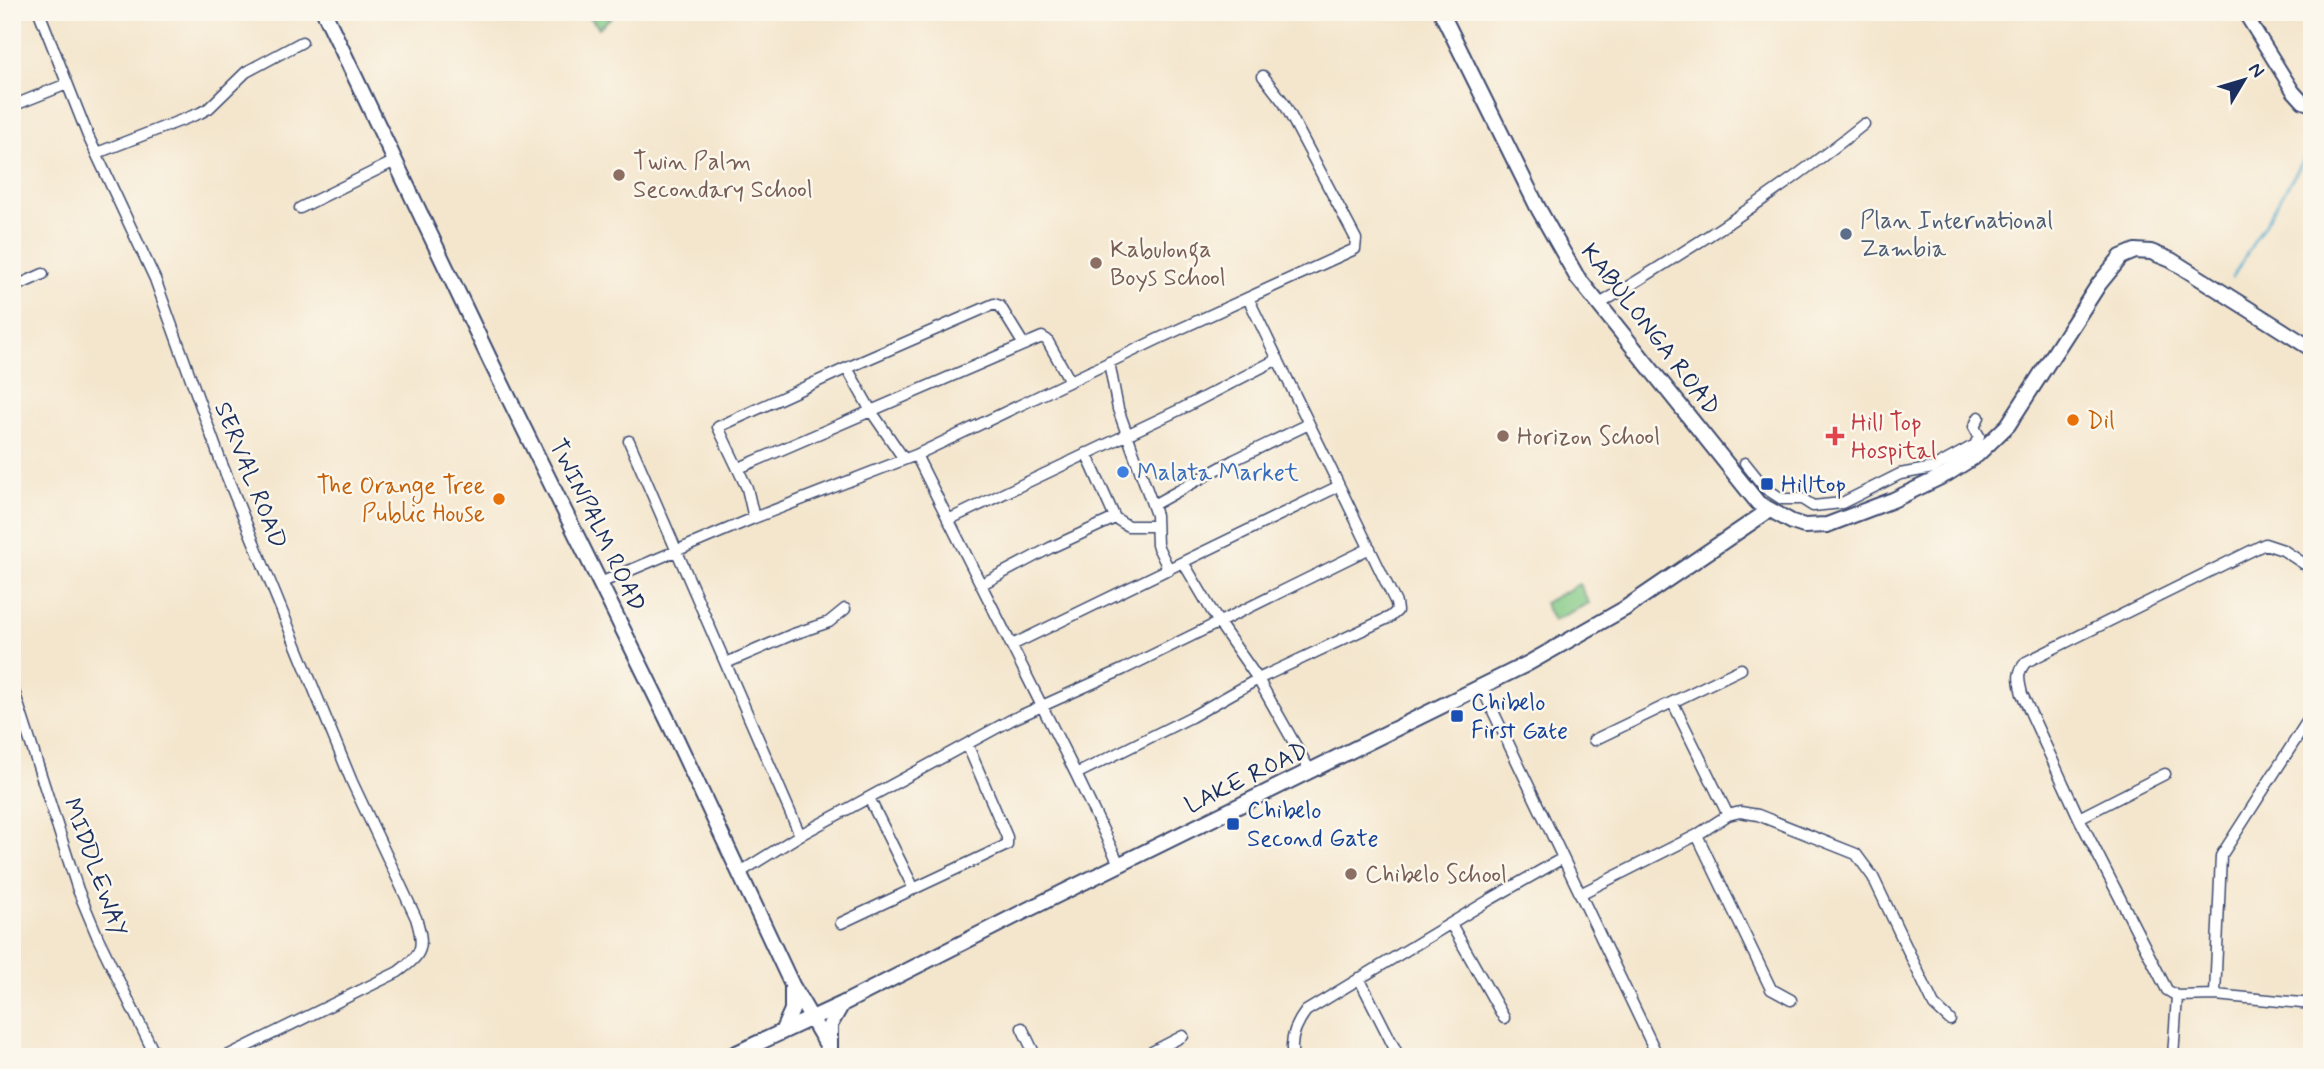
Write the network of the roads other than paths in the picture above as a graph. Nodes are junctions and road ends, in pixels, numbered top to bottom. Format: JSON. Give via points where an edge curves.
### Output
{"nodes":[{"id":1,"x":39,"y":12,"type":"edge"},
{"id":2,"x":324,"y":12,"type":"edge"},
{"id":3,"x":1441,"y":12,"type":"edge"},
{"id":4,"x":2244,"y":12,"type":"edge"},
{"id":5,"x":302,"y":42,"type":"dead end"},
{"id":6,"x":1263,"y":76,"type":"dead end"},
{"id":7,"x":67,"y":84,"type":"junction"},
{"id":8,"x":2312,"y":105,"type":"edge"},
{"id":9,"x":12,"y":106,"type":"edge"},
{"id":10,"x":1864,"y":124,"type":"dead end"},
{"id":11,"x":96,"y":153,"type":"junction"},
{"id":12,"x":395,"y":161,"type":"junction"},
{"id":13,"x":300,"y":208,"type":"dead end"},
{"id":14,"x":43,"y":274,"type":"dead end"},
{"id":15,"x":12,"y":288,"type":"edge"},
{"id":16,"x":1248,"y":298,"type":"junction"},
{"id":17,"x":1598,"y":305,"type":"junction"},
{"id":18,"x":1024,"y":345,"type":"junction"},
{"id":19,"x":2312,"y":349,"type":"edge"},
{"id":20,"x":1278,"y":359,"type":"junction"},
{"id":21,"x":1109,"y":362,"type":"junction"},
{"id":22,"x":847,"y":368,"type":"junction"},
{"id":23,"x":1070,"y":381,"type":"junction"},
{"id":24,"x":871,"y":411,"type":"junction"},
{"id":25,"x":1979,"y":417,"type":"dead end"},
{"id":26,"x":1310,"y":424,"type":"junction"},
{"id":27,"x":1127,"y":435,"type":"junction"},
{"id":28,"x":629,"y":441,"type":"dead end"},
{"id":29,"x":1086,"y":453,"type":"junction"},
{"id":30,"x":916,"y":455,"type":"junction"},
{"id":31,"x":904,"y":459,"type":"junction"},
{"id":32,"x":1745,"y":463,"type":"dead end"},
{"id":33,"x":739,"y":468,"type":"junction"},
{"id":34,"x":1339,"y":485,"type":"junction"},
{"id":35,"x":1153,"y":505,"type":"junction"},
{"id":36,"x":1768,"y":511,"type":"junction"},
{"id":37,"x":754,"y":518,"type":"junction"},
{"id":38,"x":1115,"y":518,"type":"junction"},
{"id":39,"x":948,"y":520,"type":"junction"},
{"id":40,"x":1155,"y":526,"type":"junction"},
{"id":41,"x":1370,"y":548,"type":"junction"},
{"id":42,"x":677,"y":550,"type":"junction"},
{"id":43,"x":1183,"y":562,"type":"junction"},
{"id":44,"x":2312,"y":569,"type":"edge"},
{"id":45,"x":1169,"y":570,"type":"junction"},
{"id":46,"x":600,"y":583,"type":"junction"},
{"id":47,"x":982,"y":584,"type":"junction"},
{"id":48,"x":845,"y":609,"type":"dead end"},
{"id":49,"x":1219,"y":623,"type":"junction"},
{"id":50,"x":1012,"y":645,"type":"junction"},
{"id":51,"x":726,"y":663,"type":"junction"},
{"id":52,"x":1741,"y":669,"type":"dead end"},
{"id":53,"x":1258,"y":679,"type":"junction"},
{"id":54,"x":12,"y":685,"type":"edge"},
{"id":55,"x":1482,"y":687,"type":"junction"},
{"id":56,"x":1673,"y":703,"type":"junction"},
{"id":57,"x":1043,"y":707,"type":"junction"},
{"id":58,"x":2312,"y":713,"type":"edge"},
{"id":59,"x":1594,"y":740,"type":"dead end"},
{"id":60,"x":967,"y":744,"type":"junction"},
{"id":61,"x":1310,"y":771,"type":"junction"},
{"id":62,"x":1076,"y":774,"type":"junction"},
{"id":63,"x":2165,"y":774,"type":"dead end"},
{"id":64,"x":869,"y":797,"type":"junction"},
{"id":65,"x":1728,"y":816,"type":"junction"},
{"id":66,"x":2079,"y":818,"type":"junction"},
{"id":67,"x":800,"y":835,"type":"junction"},
{"id":68,"x":1697,"y":835,"type":"junction"},
{"id":69,"x":1563,"y":858,"type":"junction"},
{"id":70,"x":1120,"y":866,"type":"junction"},
{"id":71,"x":739,"y":873,"type":"junction"},
{"id":72,"x":914,"y":889,"type":"junction"},
{"id":73,"x":1580,"y":894,"type":"junction"},
{"id":74,"x":841,"y":923,"type":"dead end"},
{"id":75,"x":1451,"y":924,"type":"junction"},
{"id":76,"x":1359,"y":978,"type":"junction"},
{"id":77,"x":792,"y":985,"type":"junction"},
{"id":78,"x":2215,"y":995,"type":"junction"},
{"id":79,"x":2177,"y":996,"type":"junction"},
{"id":80,"x":1791,"y":1000,"type":"dead end"},
{"id":81,"x":842,"y":1004,"type":"junction"},
{"id":82,"x":2312,"y":1004,"type":"edge"},
{"id":83,"x":810,"y":1017,"type":"junction"},
{"id":84,"x":1504,"y":1018,"type":"dead end"},
{"id":85,"x":1951,"y":1020,"type":"dead end"},
{"id":86,"x":1022,"y":1027,"type":"dead end"},
{"id":87,"x":781,"y":1033,"type":"junction"},
{"id":88,"x":1183,"y":1036,"type":"dead end"},
{"id":89,"x":832,"y":1053,"type":"edge"},
{"id":90,"x":156,"y":1057,"type":"edge"},
{"id":91,"x":225,"y":1057,"type":"edge"},
{"id":92,"x":728,"y":1057,"type":"edge"},
{"id":93,"x":1036,"y":1057,"type":"edge"},
{"id":94,"x":1142,"y":1057,"type":"edge"},
{"id":95,"x":1293,"y":1057,"type":"edge"},
{"id":96,"x":1399,"y":1057,"type":"edge"},
{"id":97,"x":1658,"y":1057,"type":"edge"},
{"id":98,"x":2173,"y":1057,"type":"edge"}],
"edges":[{"from":1,"to":7,"type":"street","name":"SERVAL ROAD"},
{"from":2,"to":12,"type":"main road","name":"TWINPALM ROAD"},
{"from":3,"to":17,"type":"main road","name":"KABULONGA ROAD","via":[[1538,208]]},
{"from":4,"to":8,"type":"street","via":[[2293,92]]},
{"from":5,"to":11,"type":"street","via":[[246,72],[200,113]]},
{"from":6,"to":16,"type":"street","via":[[1291,115],[1357,244],[1349,253]]},
{"from":7,"to":9,"type":"street"},
{"from":7,"to":11,"type":"street","name":"SERVAL ROAD"},
{"from":10,"to":17,"type":"street","via":[[1749,210]]},
{"from":11,"to":91,"type":"street","name":"SERVAL ROAD","via":[[155,279],[221,462],[348,771],[423,938],[420,952],[398,972]]},
{"from":12,"to":13,"type":"street"},
{"from":12,"to":46,"type":"main road","name":"TWINPALM ROAD"},
{"from":14,"to":15,"type":"street"},
{"from":16,"to":20,"type":"street"},
{"from":16,"to":21,"type":"street"},
{"from":17,"to":36,"type":"main road","name":"KABULONGA ROAD"},
{"from":18,"to":22,"type":"street","via":[[1000,306],[994,304]]},
{"from":18,"to":23,"type":"street","via":[[1045,338]]},
{"from":18,"to":24,"type":"street"},
{"from":19,"to":36,"type":"main road","via":[[2171,260],[2135,251],[2121,257],[2104,276],[2008,425],[1977,455],[1947,474],[1839,522],[1804,526]]},
{"from":20,"to":26,"type":"street"},
{"from":20,"to":27,"type":"street"},
{"from":21,"to":23,"type":"street"},
{"from":21,"to":27,"type":"street"},
{"from":22,"to":24,"type":"street"},
{"from":22,"to":33,"type":"street","via":[[718,427]]},
{"from":23,"to":30,"type":"street"},
{"from":24,"to":31,"type":"street"},
{"from":24,"to":33,"type":"street"},
{"from":25,"to":32,"type":"street","via":[[1975,445],[1933,468],[1900,474],[1842,503],[1813,506],[1802,499],[1782,499],[1765,488]]},
{"from":26,"to":34,"type":"street"},
{"from":26,"to":35,"type":"street"},
{"from":27,"to":29,"type":"street"},
{"from":27,"to":35,"type":"street"},
{"from":28,"to":42,"type":"street"},
{"from":29,"to":38,"type":"street"},
{"from":29,"to":39,"type":"street"},
{"from":30,"to":31,"type":"street"},
{"from":30,"to":39,"type":"street"},
{"from":31,"to":37,"type":"street"},
{"from":33,"to":37,"type":"street"},
{"from":34,"to":41,"type":"street"},
{"from":34,"to":43,"type":"street"},
{"from":35,"to":40,"type":"street"},
{"from":36,"to":55,"type":"main road","name":"LAKE ROAD","via":[[1624,609]]},
{"from":37,"to":42,"type":"street"},
{"from":38,"to":40,"type":"street","via":[[1128,526]]},
{"from":38,"to":47,"type":"street"},
{"from":39,"to":47,"type":"street"},
{"from":40,"to":45,"type":"street","via":[[1157,545]]},
{"from":41,"to":49,"type":"street"},
{"from":41,"to":53,"type":"street","via":[[1396,603],[1394,614]]},
{"from":42,"to":46,"type":"street"},
{"from":42,"to":51,"type":"street"},
{"from":43,"to":45,"type":"street"},
{"from":43,"to":49,"type":"street"},
{"from":44,"to":66,"type":"street","via":[[2265,544],[2020,668],[2022,694]]},
{"from":45,"to":50,"type":"street"},
{"from":46,"to":71,"type":"main road","name":"TWINPALM ROAD"},
{"from":47,"to":50,"type":"street"},
{"from":48,"to":51,"type":"street","via":[[829,622]]},
{"from":49,"to":53,"type":"street"},
{"from":49,"to":57,"type":"street"},
{"from":50,"to":57,"type":"street"},
{"from":51,"to":67,"type":"street"},
{"from":52,"to":56,"type":"street"},
{"from":53,"to":61,"type":"street"},
{"from":53,"to":62,"type":"street"},
{"from":54,"to":90,"type":"street","name":"MIDDLEWAY","via":[[78,890]]},
{"from":55,"to":61,"type":"main road","name":"LAKE ROAD"},
{"from":55,"to":69,"type":"street"},
{"from":56,"to":59,"type":"street"},
{"from":56,"to":65,"type":"street"},
{"from":57,"to":60,"type":"street"},
{"from":57,"to":62,"type":"street"},
{"from":58,"to":78,"type":"street","via":[[2221,856]]},
{"from":60,"to":64,"type":"street"},
{"from":60,"to":72,"type":"street","via":[[1008,843]]},
{"from":61,"to":70,"type":"main road","name":"LAKE ROAD"},
{"from":62,"to":70,"type":"street"},
{"from":63,"to":66,"type":"street"},
{"from":64,"to":67,"type":"street"},
{"from":64,"to":72,"type":"street"},
{"from":65,"to":68,"type":"street"},
{"from":65,"to":85,"type":"street","via":[[1740,812],[1758,815],[1856,854],[1873,877],[1934,1005]]},
{"from":66,"to":79,"type":"street","via":[[2162,982]]},
{"from":67,"to":71,"type":"street"},
{"from":68,"to":73,"type":"street"},
{"from":68,"to":80,"type":"street","via":[[1772,989]]},
{"from":69,"to":73,"type":"street"},
{"from":69,"to":75,"type":"street"},
{"from":70,"to":81,"type":"main road","name":"LAKE ROAD"},
{"from":71,"to":77,"type":"main road","name":"TWINPALM ROAD"},
{"from":72,"to":74,"type":"street"},
{"from":73,"to":97,"type":"street"},
{"from":75,"to":76,"type":"street"},
{"from":75,"to":84,"type":"street"},
{"from":76,"to":95,"type":"street","via":[[1307,1011],[1296,1024],[1290,1048]]},
{"from":76,"to":96,"type":"street"},
{"from":77,"to":83,"type":"main road","name":"TWINPALM ROAD"},
{"from":77,"to":87,"type":"main road","via":[[792,1010]]},
{"from":78,"to":79,"type":"street"},
{"from":78,"to":82,"type":"street"},
{"from":79,"to":98,"type":"street"},
{"from":81,"to":83,"type":"main road","name":"LAKE ROAD"},
{"from":81,"to":89,"type":"main road","via":[[830,1025]]},
{"from":83,"to":87,"type":"main road","name":"LAKE ROAD"},
{"from":83,"to":89,"type":"main road","name":"TWINPALM ROAD"},
{"from":86,"to":93,"type":"street"},
{"from":87,"to":92,"type":"main road","name":"LAKE ROAD"},
{"from":88,"to":94,"type":"street"}]}
